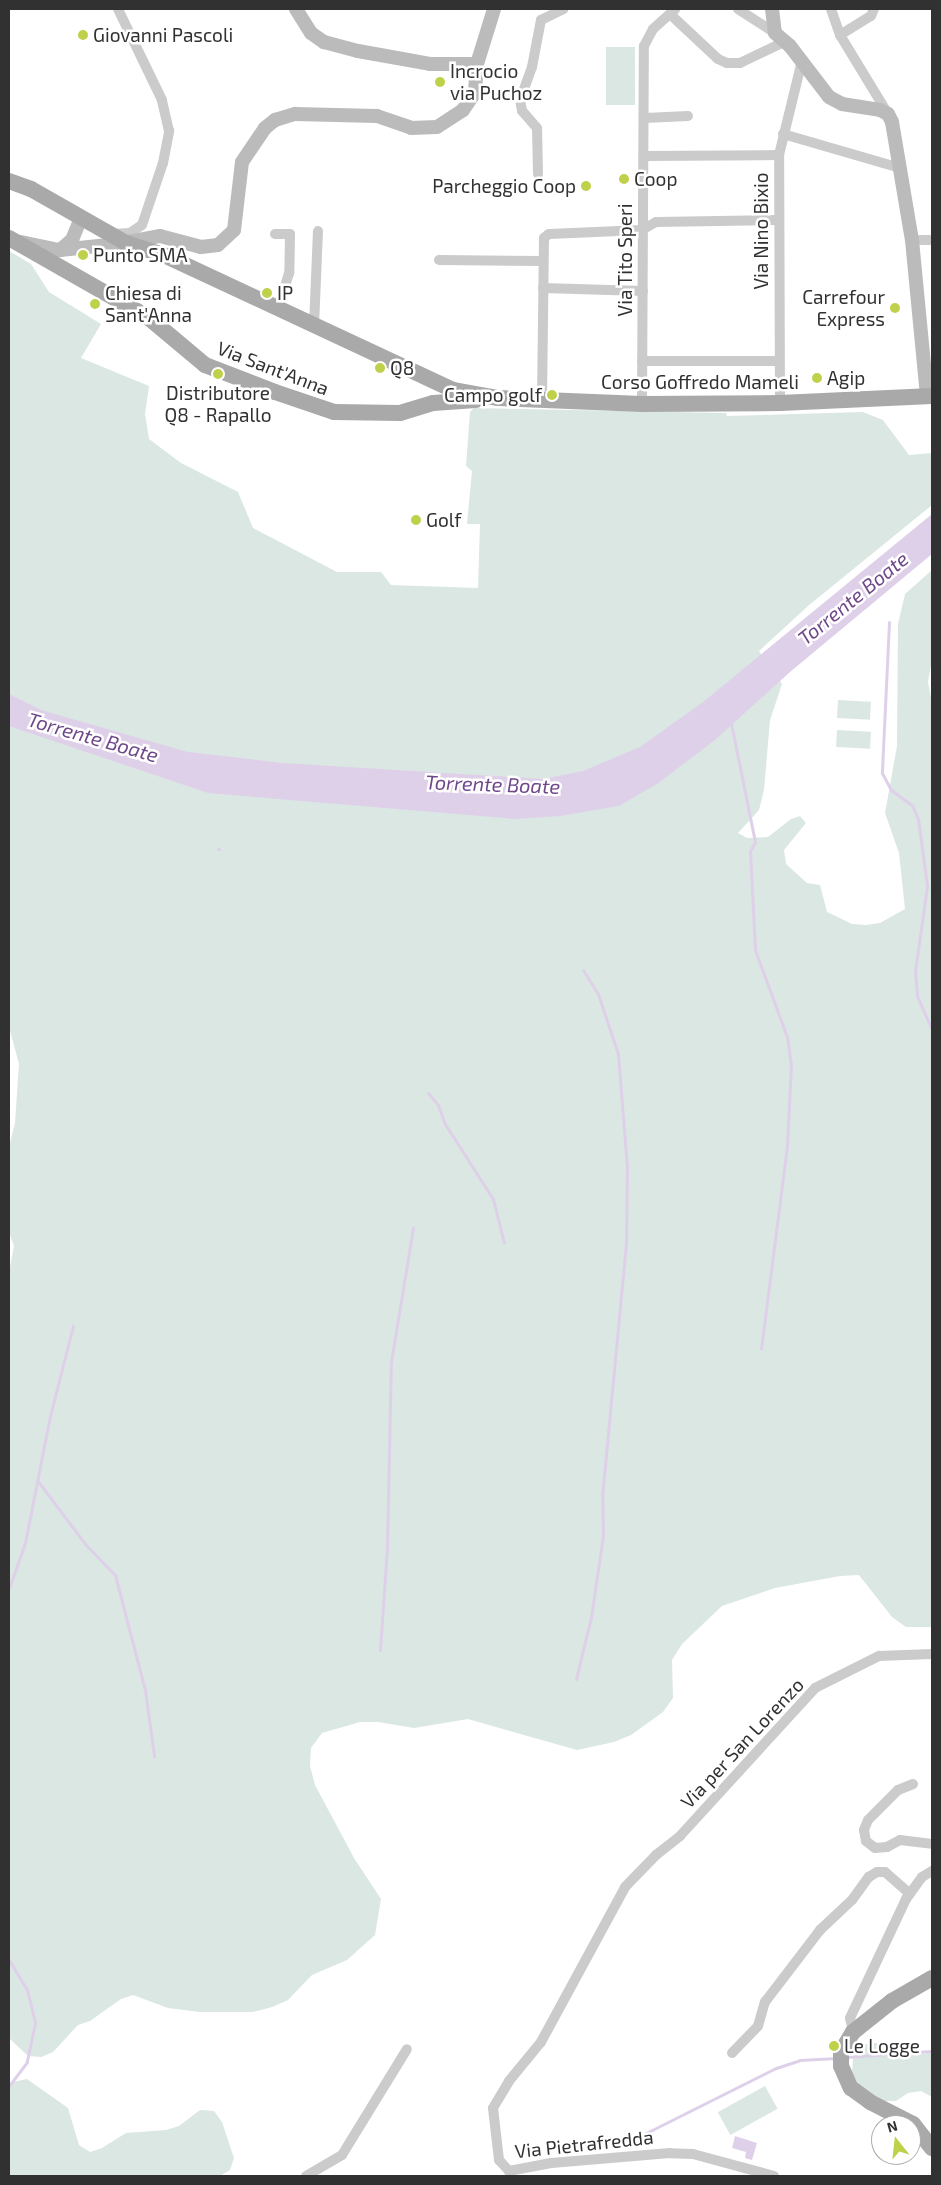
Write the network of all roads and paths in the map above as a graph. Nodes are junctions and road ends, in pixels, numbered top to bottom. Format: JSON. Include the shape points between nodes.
{"nodes":[{"id":1,"x":118,"y":9,"type":"edge"},
{"id":2,"x":296,"y":9,"type":"edge"},
{"id":3,"x":494,"y":9,"type":"edge"},
{"id":4,"x":564,"y":9,"type":"edge"},
{"id":5,"x":738,"y":9,"type":"edge"},
{"id":6,"x":772,"y":9,"type":"edge"},
{"id":7,"x":831,"y":9,"type":"edge"},
{"id":8,"x":874,"y":9,"type":"edge"},
{"id":9,"x":673,"y":12,"type":"edge"},
{"id":10,"x":840,"y":35,"type":"junction"},
{"id":11,"x":780,"y":37,"type":"junction"},
{"id":12,"x":802,"y":61,"type":"junction"},
{"id":13,"x":477,"y":64,"type":"junction"},
{"id":14,"x":888,"y":114,"type":"junction"},
{"id":15,"x":688,"y":116,"type":"dead end"},
{"id":16,"x":645,"y":118,"type":"junction"},
{"id":17,"x":783,"y":134,"type":"junction"},
{"id":18,"x":779,"y":155,"type":"junction"},
{"id":19,"x":644,"y":156,"type":"junction"},
{"id":20,"x":900,"y":168,"type":"junction"},
{"id":21,"x":538,"y":174,"type":"dead end"},
{"id":22,"x":9,"y":182,"type":"edge"},
{"id":23,"x":81,"y":218,"type":"junction"},
{"id":24,"x":778,"y":220,"type":"junction"},
{"id":25,"x":138,"y":230,"type":"junction"},
{"id":26,"x":642,"y":230,"type":"junction"},
{"id":27,"x":318,"y":231,"type":"dead end"},
{"id":28,"x":107,"y":234,"type":"junction"},
{"id":29,"x":275,"y":234,"type":"dead end"},
{"id":30,"x":160,"y":236,"type":"junction"},
{"id":31,"x":10,"y":239,"type":"edge"},
{"id":32,"x":912,"y":240,"type":"junction"},
{"id":33,"x":932,"y":240,"type":"edge"},
{"id":34,"x":126,"y":244,"type":"junction"},
{"id":35,"x":60,"y":250,"type":"junction"},
{"id":36,"x":439,"y":260,"type":"dead end"},
{"id":37,"x":543,"y":261,"type":"junction"},
{"id":38,"x":543,"y":288,"type":"junction"},
{"id":39,"x":643,"y":291,"type":"junction"},
{"id":40,"x":278,"y":308,"type":"junction"},
{"id":41,"x":314,"y":326,"type":"junction"},
{"id":42,"x":642,"y":361,"type":"junction"},
{"id":43,"x":780,"y":361,"type":"junction"},
{"id":44,"x":437,"y":384,"type":"junction"},
{"id":45,"x":930,"y":396,"type":"edge"},
{"id":46,"x":498,"y":398,"type":"junction"},
{"id":47,"x":542,"y":401,"type":"junction"},
{"id":48,"x":780,"y":403,"type":"junction"},
{"id":49,"x":433,"y":404,"type":"junction"},
{"id":50,"x":642,"y":404,"type":"junction"},
{"id":51,"x":932,"y":1654,"type":"edge"},
{"id":52,"x":913,"y":1784,"type":"dead end"},
{"id":53,"x":932,"y":1844,"type":"edge"},
{"id":54,"x":932,"y":1871,"type":"edge"},
{"id":55,"x":625,"y":1888,"type":"joint"},
{"id":56,"x":910,"y":1894,"type":"junction"},
{"id":57,"x":932,"y":1978,"type":"edge"},
{"id":58,"x":853,"y":2032,"type":"junction"},
{"id":59,"x":407,"y":2049,"type":"dead end"},
{"id":60,"x":732,"y":2053,"type":"dead end"},
{"id":61,"x":932,"y":2148,"type":"edge"},
{"id":62,"x":306,"y":2176,"type":"edge"},
{"id":63,"x":774,"y":2176,"type":"edge"}],
"edges":[{"from":1,"to":25,"type":"street","via":[[168,116],[163,163],[150,209]]},
{"from":2,"to":13,"type":"street","via":[[310,33],[324,42],[358,52],[430,64]]},
{"from":3,"to":13,"type":"street"},
{"from":4,"to":21,"type":"street","via":[[541,20],[532,67],[520,100],[522,111],[538,128]]},
{"from":5,"to":11,"type":"street"},
{"from":6,"to":11,"type":"street"},
{"from":7,"to":10,"type":"street"},
{"from":8,"to":10,"type":"street","via":[[871,16]]},
{"from":9,"to":11,"type":"street","via":[[718,59],[727,64],[740,63]]},
{"from":9,"to":16,"type":"street","name":"Via Tito Speri","via":[[653,29],[644,46]]},
{"from":10,"to":14,"type":"street"},
{"from":11,"to":12,"type":"street"},
{"from":12,"to":14,"type":"street","via":[[829,97],[842,104]]},
{"from":12,"to":17,"type":"street","name":"Via Nino Bixio"},
{"from":13,"to":30,"type":"street","via":[[475,92],[463,110],[437,128],[411,128],[377,116],[296,114],[275,120],[254,141],[242,162],[236,224],[227,238],[210,248]]},
{"from":14,"to":20,"type":"street","via":[[895,130]]},
{"from":15,"to":16,"type":"street"},
{"from":16,"to":19,"type":"street","name":"Via Tito Speri"},
{"from":17,"to":18,"type":"street","name":"Via Nino Bixio"},
{"from":17,"to":20,"type":"street"},
{"from":18,"to":19,"type":"street"},
{"from":18,"to":24,"type":"street","name":"Via Nino Bixio"},
{"from":19,"to":26,"type":"street","name":"Via Tito Speri"},
{"from":20,"to":32,"type":"street"},
{"from":22,"to":23,"type":"main road","via":[[30,189]]},
{"from":23,"to":28,"type":"main road"},
{"from":23,"to":35,"type":"street","via":[[72,240]]},
{"from":24,"to":26,"type":"street","via":[[656,222]]},
{"from":24,"to":43,"type":"street","name":"Via Nino Bixio"},
{"from":25,"to":28,"type":"street","via":[[120,235]]},
{"from":25,"to":30,"type":"street"},
{"from":26,"to":37,"type":"street","via":[[549,234],[544,238]]},
{"from":26,"to":39,"type":"street","name":"Via Tito Speri"},
{"from":27,"to":41,"type":"street"},
{"from":28,"to":34,"type":"main road"},
{"from":29,"to":40,"type":"street","via":[[290,234],[289,272]]},
{"from":30,"to":34,"type":"street"},
{"from":31,"to":35,"type":"street"},
{"from":31,"to":49,"type":"main road","name":"Via Sant'Anna","via":[[149,318],[216,371],[334,412],[400,412]]},
{"from":32,"to":33,"type":"street"},
{"from":32,"to":45,"type":"street"},
{"from":34,"to":35,"type":"street"},
{"from":34,"to":40,"type":"main road","via":[[166,256]]},
{"from":36,"to":37,"type":"street"},
{"from":37,"to":38,"type":"street"},
{"from":38,"to":39,"type":"street"},
{"from":38,"to":47,"type":"street"},
{"from":39,"to":42,"type":"street","name":"Via Tito Speri"},
{"from":40,"to":41,"type":"main road"},
{"from":41,"to":44,"type":"main road"},
{"from":42,"to":43,"type":"street"},
{"from":42,"to":50,"type":"street","name":"Via Tito Speri"},
{"from":43,"to":48,"type":"street","name":"Via Nino Bixio"},
{"from":44,"to":46,"type":"main road"},
{"from":44,"to":49,"type":"street","via":[[437,399]]},
{"from":45,"to":48,"type":"main road","name":"Corso Goffredo Mameli"},
{"from":46,"to":47,"type":"main road","name":"Corso Goffredo Mameli"},
{"from":46,"to":49,"type":"main road","name":"Via Sant'Anna"},
{"from":47,"to":50,"type":"main road","name":"Corso Goffredo Mameli"},
{"from":48,"to":50,"type":"main road","name":"Corso Goffredo Mameli"},
{"from":51,"to":55,"type":"street","name":"Via per San Lorenzo","via":[[879,1656],[814,1688],[680,1836],[656,1855]]},
{"from":52,"to":53,"type":"street","via":[[898,1790],[868,1820],[864,1830],[866,1841],[875,1848],[888,1847],[900,1840]]},
{"from":54,"to":56,"type":"street","via":[[922,1877]]},
{"from":55,"to":63,"type":"street","name":"Via Pietrafredda","via":[[541,2042],[497,2098],[492,2120],[499,2160],[509,2171],[561,2162],[693,2154]]},
{"from":56,"to":58,"type":"street","via":[[850,2018]]},
{"from":56,"to":60,"type":"street","via":[[885,1872],[877,1872],[869,1878],[852,1900],[820,1930],[765,2002],[758,2026]]},
{"from":57,"to":58,"type":"main road","via":[[892,2001]]},
{"from":58,"to":61,"type":"main road","via":[[841,2052],[841,2066],[847,2083],[870,2102],[913,2124]]},
{"from":59,"to":62,"type":"street","via":[[342,2155]]}]}
